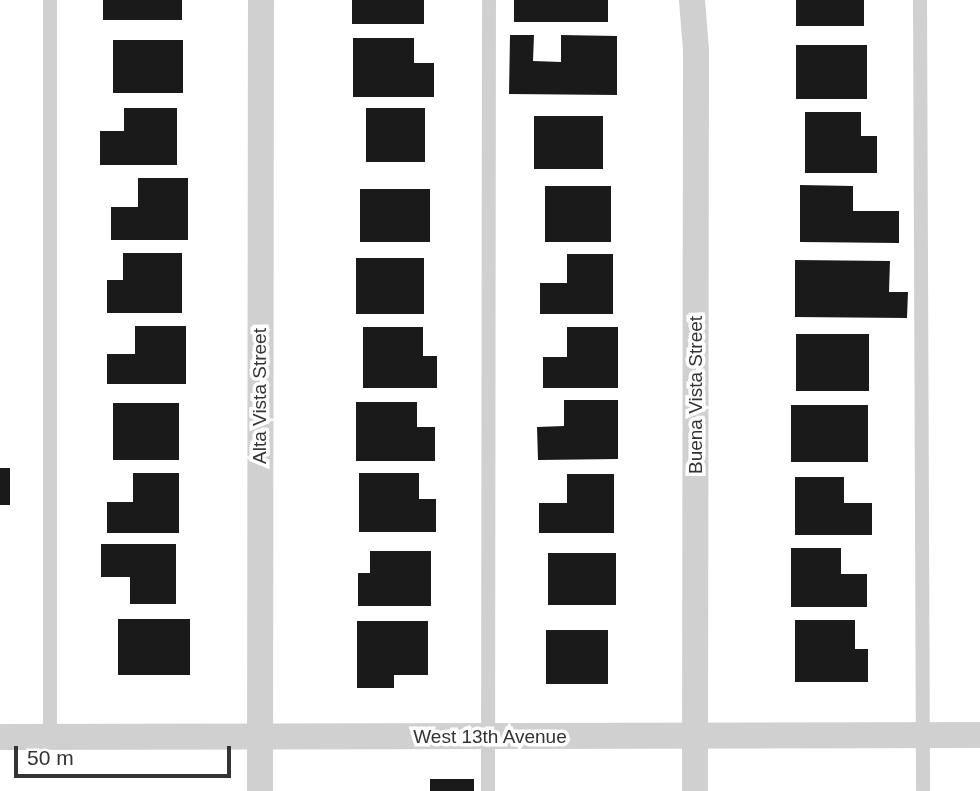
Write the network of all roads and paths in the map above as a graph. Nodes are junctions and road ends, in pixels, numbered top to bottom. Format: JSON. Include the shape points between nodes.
{"nodes":[{"id":1,"x":50,"y":0,"type":"edge"},
{"id":2,"x":261,"y":0,"type":"edge"},
{"id":3,"x":489,"y":0,"type":"edge"},
{"id":4,"x":692,"y":0,"type":"edge"},
{"id":5,"x":920,"y":0,"type":"edge"},
{"id":6,"x":923,"y":735,"type":"junction"},
{"id":7,"x":980,"y":735,"type":"edge"},
{"id":8,"x":695,"y":736,"type":"junction"},
{"id":9,"x":0,"y":737,"type":"edge"},
{"id":10,"x":487,"y":737,"type":"junction"},
{"id":11,"x":50,"y":738,"type":"junction"},
{"id":12,"x":260,"y":738,"type":"junction"},
{"id":13,"x":260,"y":791,"type":"edge"},
{"id":14,"x":488,"y":791,"type":"edge"},
{"id":15,"x":695,"y":791,"type":"edge"},
{"id":16,"x":923,"y":791,"type":"edge"}],
"edges":[{"from":1,"to":11,"type":"lane"},
{"from":2,"to":12,"type":"street","name":"Alta Vista Street"},
{"from":3,"to":10,"type":"lane"},
{"from":4,"to":8,"type":"street","name":"Buena Vista Street","via":[[696,51]]},
{"from":5,"to":6,"type":"lane"},
{"from":6,"to":7,"type":"street","name":"West 13th Avenue"},
{"from":6,"to":8,"type":"street","name":"West 13th Avenue"},
{"from":6,"to":16,"type":"lane"},
{"from":8,"to":10,"type":"street","name":"West 13th Avenue"},
{"from":8,"to":15,"type":"street","name":"Buena Vista Street"},
{"from":9,"to":11,"type":"street","name":"West 13th Avenue"},
{"from":10,"to":12,"type":"street","name":"West 13th Avenue"},
{"from":10,"to":14,"type":"lane"},
{"from":11,"to":12,"type":"street","name":"West 13th Avenue"},
{"from":12,"to":13,"type":"street","name":"Alta Vista Street"}]}
